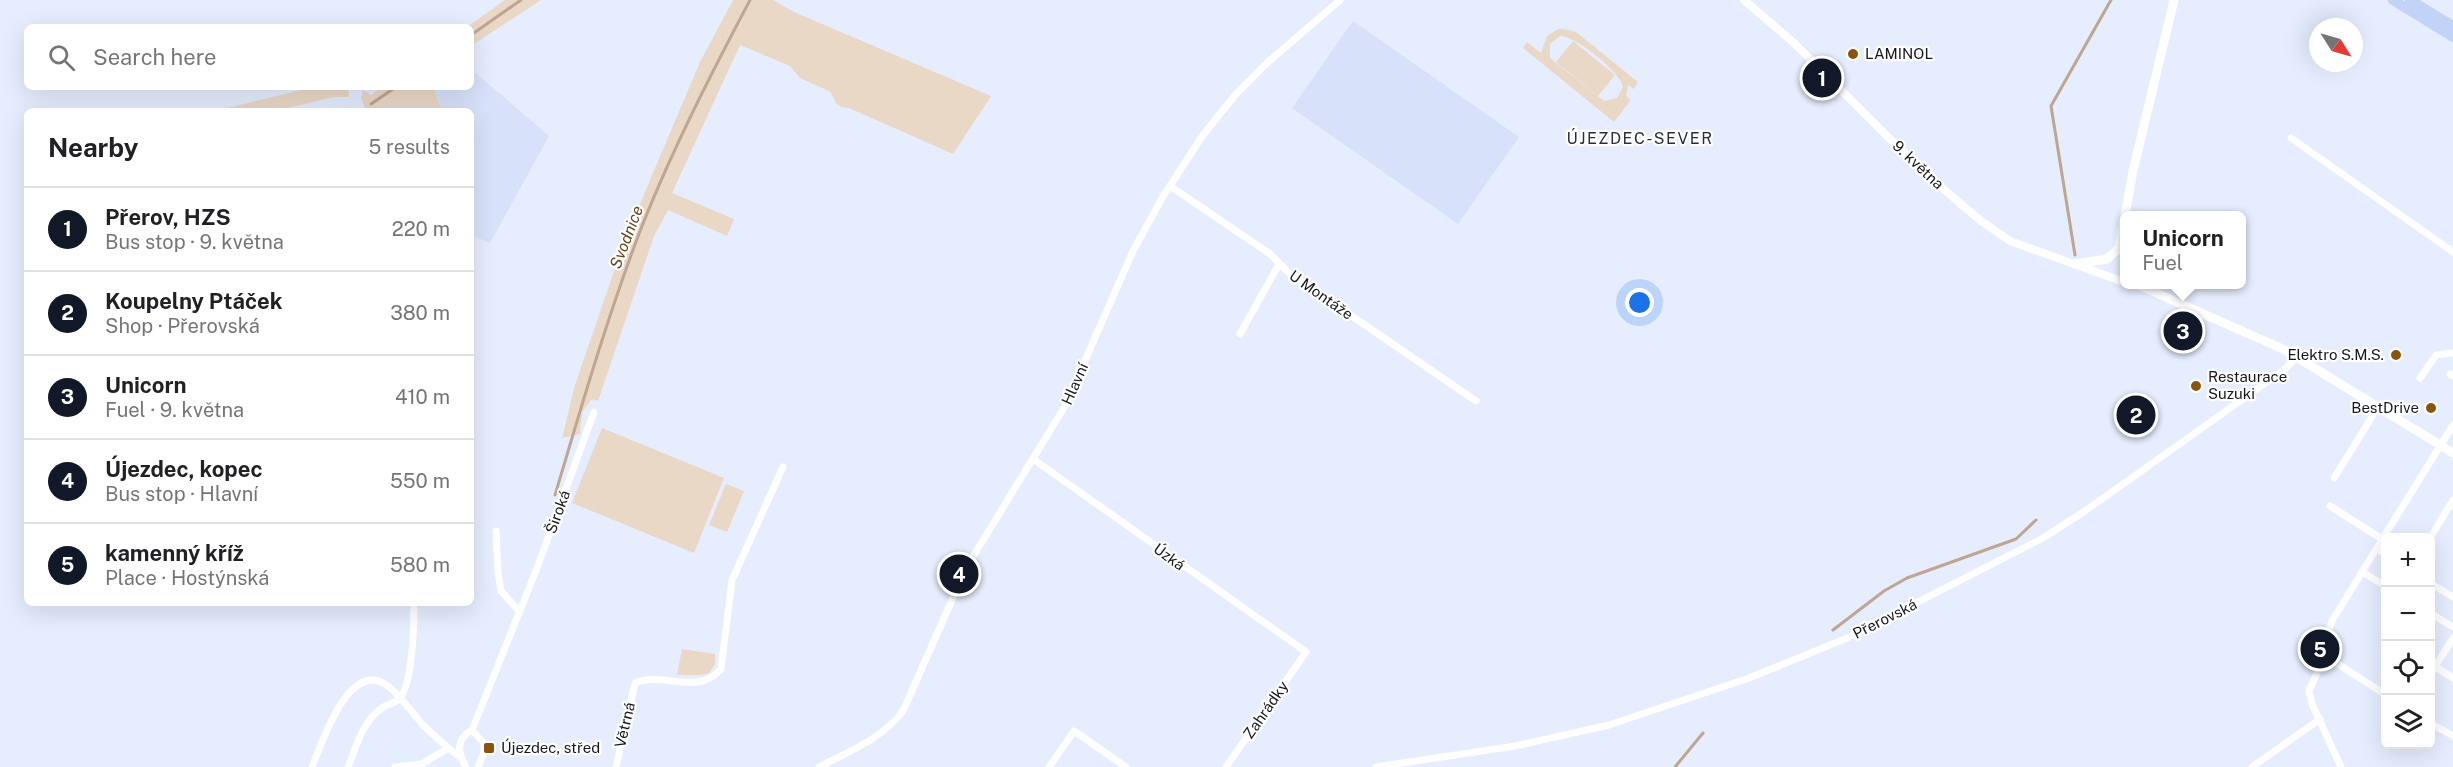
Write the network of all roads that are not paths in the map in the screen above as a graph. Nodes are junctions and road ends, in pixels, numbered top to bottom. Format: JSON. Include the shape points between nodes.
{"nodes":[{"id":1,"x":1340,"y":0,"type":"edge"},
{"id":2,"x":1744,"y":0,"type":"edge"},
{"id":3,"x":2174,"y":0,"type":"edge"},
{"id":4,"x":2393,"y":0,"type":"edge"},
{"id":5,"x":2410,"y":0,"type":"edge"},
{"id":6,"x":2453,"y":26,"type":"edge"},
{"id":7,"x":2453,"y":37,"type":"edge"},
{"id":8,"x":2291,"y":138,"type":"dead end"},
{"id":9,"x":1170,"y":186,"type":"junction"},
{"id":10,"x":2127,"y":211,"type":"edge"},
{"id":11,"x":2120,"y":245,"type":"edge"},
{"id":12,"x":2453,"y":252,"type":"edge"},
{"id":13,"x":1279,"y":264,"type":"junction"},
{"id":14,"x":2075,"y":264,"type":"junction"},
{"id":15,"x":2120,"y":281,"type":"edge"},
{"id":16,"x":2145,"y":289,"type":"edge"},
{"id":17,"x":1240,"y":334,"type":"dead end"},
{"id":18,"x":2453,"y":353,"type":"edge"},
{"id":19,"x":2297,"y":357,"type":"junction"},
{"id":20,"x":2420,"y":378,"type":"dead end"},
{"id":21,"x":1476,"y":401,"type":"dead end"},
{"id":22,"x":2378,"y":407,"type":"junction"},
{"id":23,"x":594,"y":412,"type":"dead end"},
{"id":24,"x":2453,"y":425,"type":"edge"},
{"id":25,"x":2440,"y":445,"type":"junction"},
{"id":26,"x":2453,"y":453,"type":"edge"},
{"id":27,"x":1033,"y":459,"type":"junction"},
{"id":28,"x":783,"y":467,"type":"dead end"},
{"id":29,"x":2334,"y":478,"type":"dead end"},
{"id":30,"x":2453,"y":500,"type":"edge"},
{"id":31,"x":2330,"y":506,"type":"dead end"},
{"id":32,"x":496,"y":531,"type":"dead end"},
{"id":33,"x":2386,"y":533,"type":"edge"},
{"id":34,"x":2432,"y":533,"type":"edge"},
{"id":35,"x":2381,"y":538,"type":"edge"},
{"id":36,"x":2381,"y":541,"type":"edge"},
{"id":37,"x":2376,"y":549,"type":"junction"},
{"id":38,"x":2381,"y":552,"type":"edge"},
{"id":39,"x":2362,"y":572,"type":"junction"},
{"id":40,"x":2381,"y":584,"type":"edge"},
{"id":41,"x":2435,"y":586,"type":"edge"},
{"id":42,"x":2453,"y":597,"type":"edge"},
{"id":43,"x":414,"y":606,"type":"edge"},
{"id":44,"x":518,"y":610,"type":"junction"},
{"id":45,"x":2435,"y":617,"type":"edge"},
{"id":46,"x":2453,"y":627,"type":"edge"},
{"id":47,"x":2453,"y":639,"type":"edge"},
{"id":48,"x":2327,"y":646,"type":"junction"},
{"id":49,"x":1306,"y":652,"type":"joint"},
{"id":50,"x":2436,"y":667,"type":"joint"},
{"id":51,"x":2453,"y":678,"type":"edge"},
{"id":52,"x":2381,"y":692,"type":"edge"},
{"id":53,"x":399,"y":699,"type":"junction"},
{"id":54,"x":2320,"y":719,"type":"junction"},
{"id":55,"x":2435,"y":726,"type":"edge"},
{"id":56,"x":472,"y":730,"type":"junction"},
{"id":57,"x":2453,"y":736,"type":"edge"},
{"id":58,"x":448,"y":748,"type":"junction"},
{"id":59,"x":461,"y":758,"type":"junction"},
{"id":60,"x":1416,"y":764,"type":"edge"},
{"id":61,"x":312,"y":767,"type":"edge"},
{"id":62,"x":348,"y":767,"type":"edge"},
{"id":63,"x":395,"y":767,"type":"edge"},
{"id":64,"x":466,"y":767,"type":"edge"},
{"id":65,"x":478,"y":767,"type":"edge"},
{"id":66,"x":616,"y":767,"type":"edge"},
{"id":67,"x":819,"y":767,"type":"edge"},
{"id":68,"x":1049,"y":767,"type":"edge"},
{"id":69,"x":1126,"y":767,"type":"edge"},
{"id":70,"x":1226,"y":767,"type":"edge"},
{"id":71,"x":1376,"y":767,"type":"edge"},
{"id":72,"x":2252,"y":767,"type":"edge"},
{"id":73,"x":2341,"y":767,"type":"edge"}],
"edges":[{"from":1,"to":9,"type":"street","name":"Hlavní","via":[[1236,94]]},
{"from":2,"to":14,"type":"street","name":"9. května","via":[[1794,43],[1921,170],[1981,221],[2010,241]]},
{"from":3,"to":10,"type":"main road"},
{"from":4,"to":7,"type":"main road"},
{"from":5,"to":6,"type":"main road"},
{"from":8,"to":12,"type":"street"},
{"from":9,"to":13,"type":"street","name":"U Montáže"},
{"from":9,"to":27,"type":"street","name":"Hlavní","via":[[1133,251],[1065,406]]},
{"from":11,"to":14,"type":"main road","via":[[2117,252],[2101,261]]},
{"from":13,"to":17,"type":"street"},
{"from":13,"to":21,"type":"street","name":"U Montáže"},
{"from":14,"to":15,"type":"street","name":"9. května"},
{"from":16,"to":19,"type":"main road"},
{"from":18,"to":20,"type":"street","via":[[2436,355]]},
{"from":19,"to":22,"type":"main road"},
{"from":19,"to":60,"type":"street","name":"Přerovská","via":[[2190,437],[2043,538],[1847,638],[1749,678],[1609,725]]},
{"from":22,"to":25,"type":"main road"},
{"from":22,"to":29,"type":"street"},
{"from":23,"to":44,"type":"street","name":"Široká"},
{"from":24,"to":25,"type":"street"},
{"from":25,"to":26,"type":"main road"},
{"from":25,"to":33,"type":"street"},
{"from":27,"to":49,"type":"street","name":"Úzká"},
{"from":27,"to":67,"type":"street","name":"Hlavní","via":[[966,568],[903,711],[874,739]]},
{"from":28,"to":66,"type":"street","name":"Větrná","via":[[732,580],[721,669],[715,676],[695,684],[644,680],[635,683]]},
{"from":30,"to":34,"type":"street"},
{"from":31,"to":35,"type":"street"},
{"from":32,"to":44,"type":"street","via":[[501,591]]},
{"from":36,"to":37,"type":"street"},
{"from":37,"to":38,"type":"street"},
{"from":37,"to":39,"type":"street"},
{"from":39,"to":40,"type":"street"},
{"from":39,"to":48,"type":"street","via":[[2329,627]]},
{"from":41,"to":42,"type":"street"},
{"from":43,"to":53,"type":"street","via":[[409,674]]},
{"from":44,"to":56,"type":"street","name":"Široká"},
{"from":45,"to":46,"type":"street"},
{"from":47,"to":50,"type":"street"},
{"from":48,"to":52,"type":"street","via":[[2338,664]]},
{"from":48,"to":54,"type":"street","via":[[2309,691]]},
{"from":49,"to":70,"type":"street","name":"Zahrádky"},
{"from":50,"to":51,"type":"street"},
{"from":53,"to":58,"type":"street"},
{"from":53,"to":61,"type":"street","via":[[386,684],[367,680],[358,684],[344,697]]},
{"from":53,"to":62,"type":"street","via":[[375,713],[362,731]]},
{"from":54,"to":72,"type":"street"},
{"from":54,"to":73,"type":"street"},
{"from":55,"to":57,"type":"street"},
{"from":56,"to":59,"type":"street","name":"Široká","via":[[460,741]]},
{"from":56,"to":65,"type":"street","via":[[484,743]]},
{"from":58,"to":59,"type":"street"},
{"from":58,"to":63,"type":"street","via":[[422,764]]},
{"from":59,"to":64,"type":"street"},
{"from":60,"to":71,"type":"street","name":"Přerovská"},
{"from":68,"to":69,"type":"street","via":[[1074,731]]}]}
